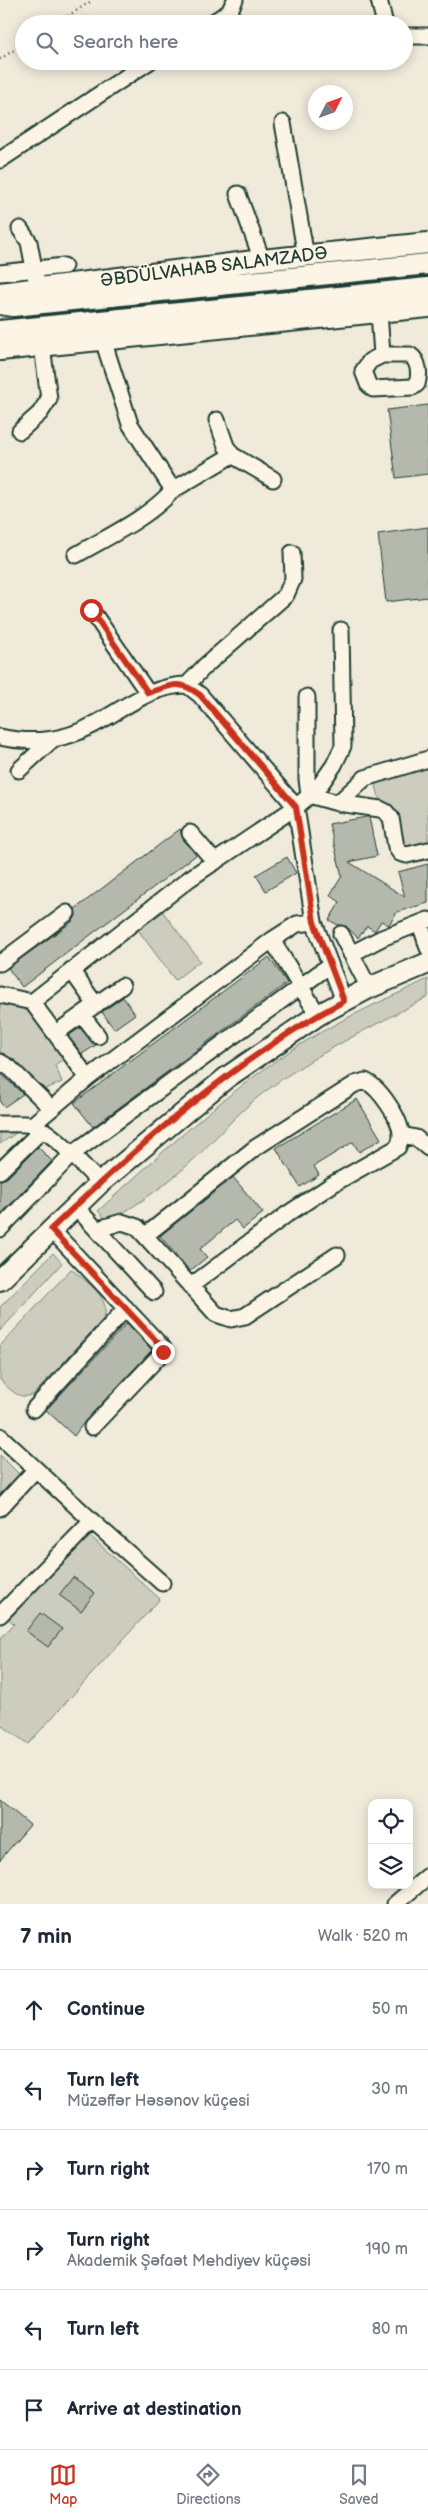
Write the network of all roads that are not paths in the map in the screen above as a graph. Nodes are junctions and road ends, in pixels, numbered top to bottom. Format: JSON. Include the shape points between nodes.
{"nodes":[{"id":1,"x":235,"y":0,"type":"edge"},
{"id":2,"x":380,"y":0,"type":"edge"},
{"id":3,"x":224,"y":15,"type":"edge"},
{"id":4,"x":382,"y":15,"type":"edge"},
{"id":5,"x":413,"y":36,"type":"edge"},
{"id":6,"x":428,"y":36,"type":"edge"},
{"id":7,"x":136,"y":70,"type":"edge"},
{"id":8,"x":283,"y":123,"type":"dead end"},
{"id":9,"x":0,"y":160,"type":"edge"},
{"id":10,"x":238,"y":194,"type":"dead end"},
{"id":11,"x":20,"y":229,"type":"dead end"},
{"id":12,"x":428,"y":243,"type":"edge"},
{"id":13,"x":306,"y":257,"type":"junction"},
{"id":14,"x":262,"y":260,"type":"junction"},
{"id":15,"x":428,"y":264,"type":"edge"},
{"id":16,"x":64,"y":266,"type":"dead end"},
{"id":17,"x":0,"y":273,"type":"edge"},
{"id":18,"x":36,"y":278,"type":"junction"},
{"id":19,"x":428,"y":288,"type":"edge"},
{"id":20,"x":0,"y":293,"type":"edge"},
{"id":21,"x":0,"y":304,"type":"edge"},
{"id":22,"x":428,"y":307,"type":"edge"},
{"id":23,"x":379,"y":312,"type":"junction"},
{"id":24,"x":0,"y":331,"type":"edge"},
{"id":25,"x":103,"y":340,"type":"junction"},
{"id":26,"x":42,"y":346,"type":"junction"},
{"id":27,"x":0,"y":350,"type":"edge"},
{"id":28,"x":382,"y":355,"type":"dead end"},
{"id":29,"x":217,"y":420,"type":"dead end"},
{"id":30,"x":20,"y":431,"type":"dead end"},
{"id":31,"x":232,"y":456,"type":"junction"},
{"id":32,"x":273,"y":478,"type":"dead end"},
{"id":33,"x":173,"y":490,"type":"junction"},
{"id":34,"x":292,"y":553,"type":"dead end"},
{"id":35,"x":76,"y":555,"type":"dead end"},
{"id":36,"x":91,"y":610,"type":"dead end"},
{"id":37,"x":341,"y":630,"type":"dead end"},
{"id":38,"x":187,"y":685,"type":"junction"},
{"id":39,"x":148,"y":693,"type":"junction"},
{"id":40,"x":307,"y":697,"type":"dead end"},
{"id":41,"x":0,"y":737,"type":"edge"},
{"id":42,"x":52,"y":740,"type":"junction"},
{"id":43,"x":428,"y":759,"type":"edge"},
{"id":44,"x":19,"y":770,"type":"dead end"},
{"id":45,"x":310,"y":795,"type":"junction"},
{"id":46,"x":338,"y":803,"type":"junction"},
{"id":47,"x":296,"y":807,"type":"junction"},
{"id":48,"x":190,"y":833,"type":"dead end"},
{"id":49,"x":428,"y":850,"type":"edge"},
{"id":50,"x":215,"y":862,"type":"junction"},
{"id":51,"x":67,"y":913,"type":"dead end"},
{"id":52,"x":314,"y":922,"type":"junction"},
{"id":53,"x":424,"y":922,"type":"edge"},
{"id":54,"x":341,"y":934,"type":"dead end"},
{"id":55,"x":272,"y":940,"type":"junction"},
{"id":56,"x":428,"y":948,"type":"edge"},
{"id":57,"x":351,"y":954,"type":"junction"},
{"id":58,"x":428,"y":963,"type":"edge"},
{"id":59,"x":0,"y":964,"type":"edge"},
{"id":60,"x":330,"y":966,"type":"junction"},
{"id":61,"x":71,"y":970,"type":"junction"},
{"id":62,"x":122,"y":986,"type":"dead end"},
{"id":63,"x":300,"y":987,"type":"junction"},
{"id":64,"x":368,"y":988,"type":"junction"},
{"id":65,"x":0,"y":995,"type":"edge"},
{"id":66,"x":344,"y":1001,"type":"junction"},
{"id":67,"x":32,"y":1002,"type":"junction"},
{"id":68,"x":96,"y":1005,"type":"junction"},
{"id":69,"x":82,"y":1014,"type":"junction"},
{"id":70,"x":318,"y":1015,"type":"junction"},
{"id":71,"x":56,"y":1033,"type":"junction"},
{"id":72,"x":98,"y":1036,"type":"dead end"},
{"id":73,"x":0,"y":1062,"type":"edge"},
{"id":74,"x":88,"y":1078,"type":"junction"},
{"id":75,"x":51,"y":1108,"type":"junction"},
{"id":76,"x":0,"y":1124,"type":"edge"},
{"id":77,"x":37,"y":1127,"type":"junction"},
{"id":78,"x":402,"y":1135,"type":"junction"},
{"id":79,"x":428,"y":1148,"type":"edge"},
{"id":80,"x":72,"y":1154,"type":"junction"},
{"id":81,"x":0,"y":1171,"type":"edge"},
{"id":82,"x":100,"y":1183,"type":"junction"},
{"id":83,"x":75,"y":1206,"type":"junction"},
{"id":84,"x":51,"y":1229,"type":"junction"},
{"id":85,"x":98,"y":1229,"type":"junction"},
{"id":86,"x":0,"y":1230,"type":"edge"},
{"id":87,"x":146,"y":1235,"type":"junction"},
{"id":88,"x":336,"y":1255,"type":"dead end"},
{"id":89,"x":0,"y":1280,"type":"edge"},
{"id":90,"x":192,"y":1285,"type":"junction"},
{"id":91,"x":154,"y":1292,"type":"dead end"},
{"id":92,"x":126,"y":1308,"type":"junction"},
{"id":93,"x":34,"y":1410,"type":"dead end"},
{"id":94,"x":92,"y":1427,"type":"dead end"},
{"id":95,"x":0,"y":1436,"type":"edge"},
{"id":96,"x":35,"y":1470,"type":"junction"},
{"id":97,"x":0,"y":1508,"type":"edge"},
{"id":98,"x":92,"y":1522,"type":"junction"},
{"id":99,"x":162,"y":1583,"type":"dead end"},
{"id":100,"x":0,"y":1615,"type":"edge"},
{"id":101,"x":428,"y":1876,"type":"edge"},
{"id":102,"x":395,"y":1904,"type":"edge"}],
"edges":[{"from":1,"to":3,"type":"street"},
{"from":2,"to":4,"type":"street"},
{"from":5,"to":6,"type":"street"},
{"from":7,"to":9,"type":"street"},
{"from":8,"to":13,"type":"street"},
{"from":10,"to":14,"type":"street"},
{"from":11,"to":18,"type":"street","via":[[28,242]]},
{"from":12,"to":13,"type":"main road","name":"ƏBDÜLVAHAB SALAMZADƏ"},
{"from":13,"to":14,"type":"main road","name":"ƏBDÜLVAHAB SALAMZADƏ"},
{"from":14,"to":18,"type":"main road","name":"ƏBDÜLVAHAB SALAMZADƏ"},
{"from":15,"to":21,"type":"main road","name":"ƏBDÜLVAHAB SALAMZADƏ","via":[[23,305]]},
{"from":16,"to":18,"type":"street"},
{"from":17,"to":18,"type":"street"},
{"from":18,"to":20,"type":"main road","name":"ƏBDÜLVAHAB SALAMZADƏ"},
{"from":19,"to":24,"type":"main road"},
{"from":22,"to":23,"type":"main road"},
{"from":23,"to":25,"type":"main road"},
{"from":23,"to":28,"type":"street"},
{"from":25,"to":26,"type":"main road"},
{"from":25,"to":33,"type":"street","via":[[130,424]]},
{"from":26,"to":27,"type":"main road"},
{"from":26,"to":30,"type":"street","via":[[49,399],[40,413]]},
{"from":29,"to":31,"type":"street"},
{"from":31,"to":32,"type":"street"},
{"from":31,"to":33,"type":"street"},
{"from":33,"to":35,"type":"street","via":[[125,527]]},
{"from":34,"to":38,"type":"street","via":[[293,579],[286,595]]},
{"from":36,"to":39,"type":"street"},
{"from":37,"to":45,"type":"street","via":[[343,746],[334,766]]},
{"from":38,"to":39,"type":"street","via":[[171,685]]},
{"from":38,"to":47,"type":"street","via":[[200,695]]},
{"from":39,"to":42,"type":"street","via":[[91,727]]},
{"from":40,"to":45,"type":"street","via":[[307,779]]},
{"from":41,"to":42,"type":"street","via":[[27,742]]},
{"from":42,"to":44,"type":"street"},
{"from":43,"to":46,"type":"street","via":[[365,778]]},
{"from":45,"to":46,"type":"street"},
{"from":45,"to":47,"type":"street"},
{"from":46,"to":49,"type":"street","via":[[380,808],[386,812],[391,818],[400,853],[407,855]]},
{"from":47,"to":50,"type":"street"},
{"from":47,"to":52,"type":"street"},
{"from":48,"to":50,"type":"street"},
{"from":50,"to":61,"type":"street"},
{"from":51,"to":59,"type":"street"},
{"from":52,"to":55,"type":"street","via":[[297,924]]},
{"from":52,"to":60,"type":"street"},
{"from":53,"to":56,"type":"street"},
{"from":53,"to":57,"type":"street"},
{"from":54,"to":57,"type":"street"},
{"from":55,"to":63,"type":"street"},
{"from":55,"to":74,"type":"street"},
{"from":57,"to":64,"type":"street"},
{"from":58,"to":64,"type":"main road"},
{"from":60,"to":63,"type":"street"},
{"from":60,"to":66,"type":"street"},
{"from":61,"to":67,"type":"street"},
{"from":61,"to":68,"type":"street"},
{"from":62,"to":68,"type":"street"},
{"from":63,"to":70,"type":"street"},
{"from":63,"to":80,"type":"street"},
{"from":64,"to":66,"type":"main road"},
{"from":65,"to":67,"type":"street"},
{"from":66,"to":70,"type":"main road"},
{"from":67,"to":71,"type":"street"},
{"from":68,"to":69,"type":"street"},
{"from":69,"to":71,"type":"street"},
{"from":69,"to":72,"type":"street"},
{"from":70,"to":82,"type":"main road","via":[[226,1078]]},
{"from":71,"to":74,"type":"street"},
{"from":73,"to":75,"type":"street"},
{"from":74,"to":75,"type":"street"},
{"from":75,"to":77,"type":"street"},
{"from":76,"to":77,"type":"street"},
{"from":77,"to":80,"type":"street"},
{"from":77,"to":81,"type":"street"},
{"from":78,"to":79,"type":"street","via":[[416,1138]]},
{"from":78,"to":87,"type":"street","via":[[381,1092],[365,1081],[355,1084],[255,1148]]},
{"from":78,"to":90,"type":"street","via":[[398,1147],[310,1200]]},
{"from":80,"to":82,"type":"street"},
{"from":80,"to":86,"type":"street"},
{"from":82,"to":83,"type":"main road"},
{"from":83,"to":84,"type":"main road"},
{"from":83,"to":85,"type":"street"},
{"from":84,"to":89,"type":"main road"},
{"from":84,"to":92,"type":"street"},
{"from":85,"to":87,"type":"street","via":[[122,1222],[130,1223]]},
{"from":85,"to":91,"type":"street"},
{"from":87,"to":90,"type":"street"},
{"from":88,"to":90,"type":"street","via":[[245,1316],[231,1319],[216,1314]]},
{"from":92,"to":93,"type":"street"},
{"from":92,"to":94,"type":"street","via":[[163,1348],[163,1352]]},
{"from":95,"to":96,"type":"street"},
{"from":96,"to":97,"type":"street"},
{"from":96,"to":98,"type":"street"},
{"from":98,"to":99,"type":"street"},
{"from":98,"to":100,"type":"street"},
{"from":101,"to":102,"type":"street"}]}
